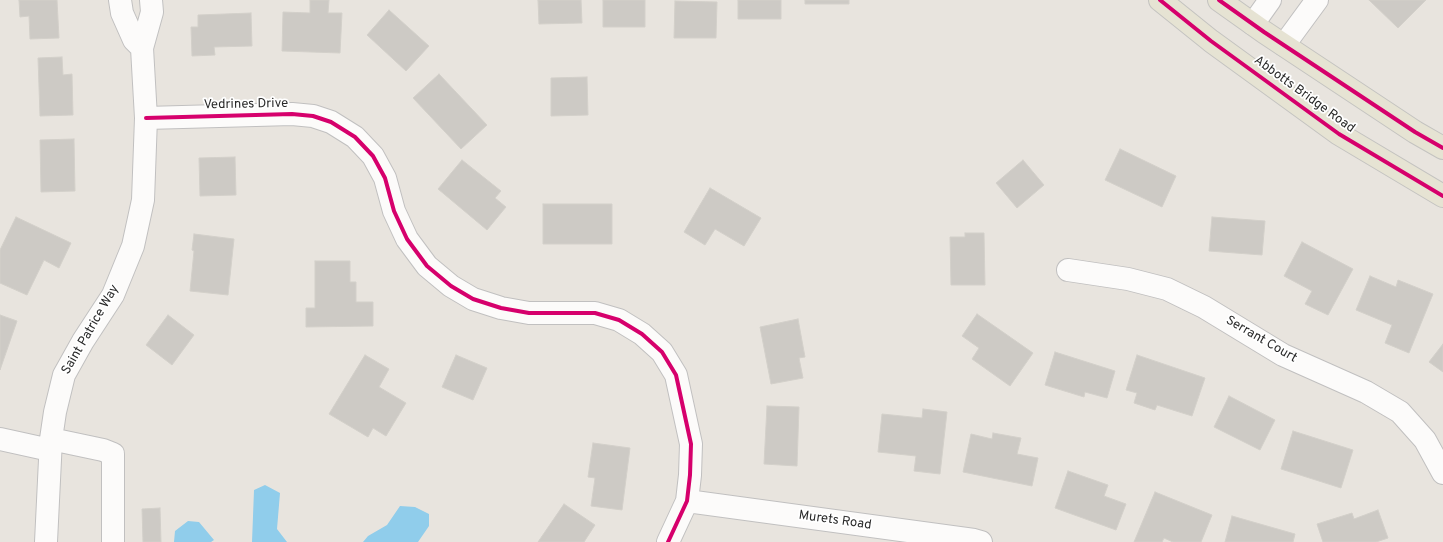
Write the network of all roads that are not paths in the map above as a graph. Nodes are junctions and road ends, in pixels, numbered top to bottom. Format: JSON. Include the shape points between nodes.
{"nodes":[{"id":1,"x":120,"y":0,"type":"edge"},
{"id":2,"x":151,"y":0,"type":"edge"},
{"id":3,"x":1160,"y":0,"type":"edge"},
{"id":4,"x":1219,"y":0,"type":"edge"},
{"id":5,"x":1270,"y":0,"type":"edge"},
{"id":6,"x":1317,"y":0,"type":"edge"},
{"id":7,"x":1253,"y":24,"type":"junction"},
{"id":8,"x":1284,"y":45,"type":"junction"},
{"id":9,"x":142,"y":48,"type":"junction"},
{"id":10,"x":146,"y":118,"type":"junction"},
{"id":11,"x":1443,"y":148,"type":"edge"},
{"id":12,"x":1443,"y":196,"type":"edge"},
{"id":13,"x":1068,"y":270,"type":"dead end"},
{"id":14,"x":0,"y":439,"type":"edge"},
{"id":15,"x":50,"y":444,"type":"junction"},
{"id":16,"x":1443,"y":473,"type":"edge"},
{"id":17,"x":687,"y":500,"type":"junction"},
{"id":18,"x":46,"y":542,"type":"edge"},
{"id":19,"x":114,"y":542,"type":"edge"},
{"id":20,"x":668,"y":542,"type":"edge"},
{"id":21,"x":982,"y":542,"type":"edge"}],
"edges":[{"from":1,"to":9,"type":"street","via":[[122,13],[134,40]]},
{"from":2,"to":9,"type":"street","name":"Saint Patrice Way","via":[[152,12]]},
{"from":3,"to":12,"type":"main road","name":"Abbotts Bridge Road","via":[[1211,41],[1340,134]]},
{"from":4,"to":7,"type":"main road"},
{"from":5,"to":7,"type":"street"},
{"from":6,"to":8,"type":"street"},
{"from":7,"to":8,"type":"main road"},
{"from":8,"to":11,"type":"main road"},
{"from":9,"to":10,"type":"street","name":"Saint Patrice Way"},
{"from":10,"to":15,"type":"street","name":"Saint Patrice Way","via":[[143,200],[133,246],[113,295],[64,375]]},
{"from":10,"to":17,"type":"street","name":"Vedrines Drive","via":[[292,114],[313,116],[331,122],[355,137],[373,156],[385,178],[394,211],[407,239],[427,266],[451,286],[474,299],[501,308],[529,313],[595,313],[619,320],[642,334],[662,352],[676,375],[691,444]]},
{"from":13,"to":16,"type":"street","name":"Serrant Court","via":[[1167,288],[1204,307],[1283,355],[1366,392],[1400,412],[1425,440]]},
{"from":14,"to":15,"type":"street"},
{"from":15,"to":18,"type":"street","name":"Saint Patrice Way"},
{"from":15,"to":19,"type":"street","via":[[103,450],[113,454]]},
{"from":17,"to":20,"type":"street","name":"Vedrines Drive"},
{"from":17,"to":21,"type":"street","name":"Murets Road"}]}
